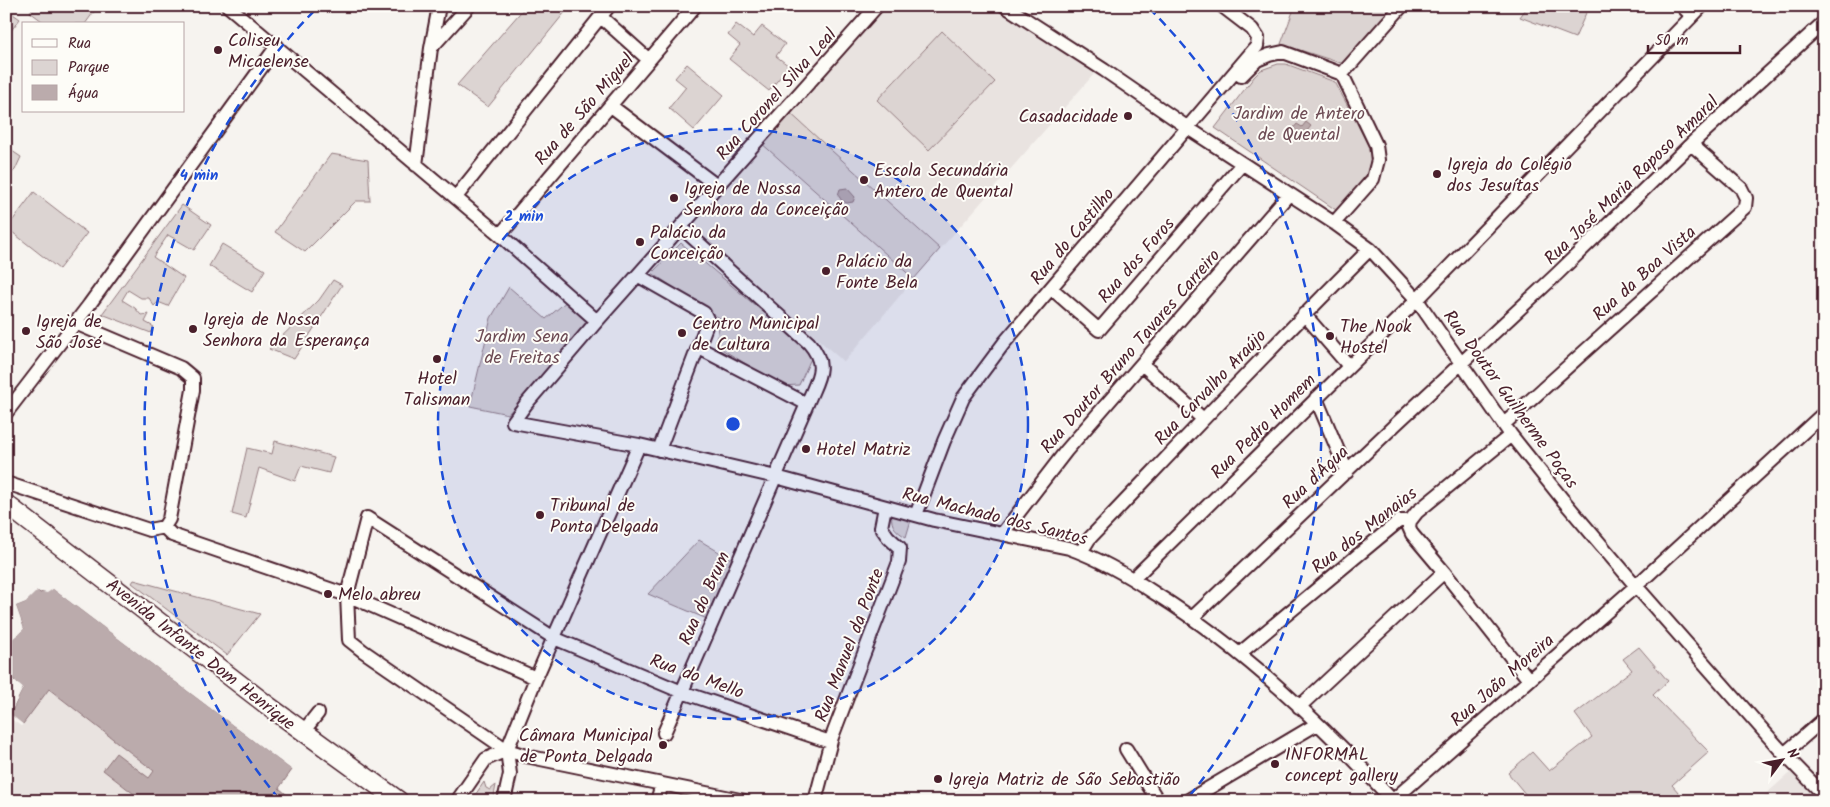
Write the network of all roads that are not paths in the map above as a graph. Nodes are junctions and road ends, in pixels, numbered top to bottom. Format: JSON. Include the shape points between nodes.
{"nodes":[{"id":1,"x":228,"y":6,"type":"edge"},
{"id":2,"x":439,"y":6,"type":"edge"},
{"id":3,"x":469,"y":6,"type":"edge"},
{"id":4,"x":609,"y":6,"type":"edge"},
{"id":5,"x":695,"y":6,"type":"edge"},
{"id":6,"x":877,"y":6,"type":"edge"},
{"id":7,"x":1222,"y":6,"type":"edge"},
{"id":8,"x":1402,"y":6,"type":"edge"},
{"id":9,"x":1682,"y":6,"type":"edge"},
{"id":10,"x":1702,"y":6,"type":"edge"},
{"id":11,"x":1010,"y":7,"type":"edge"},
{"id":12,"x":1692,"y":16,"type":"junction"},
{"id":13,"x":601,"y":17,"type":"junction"},
{"id":14,"x":1824,"y":22,"type":"edge"},
{"id":15,"x":277,"y":46,"type":"junction"},
{"id":16,"x":431,"y":48,"type":"junction"},
{"id":17,"x":649,"y":60,"type":"junction"},
{"id":18,"x":1342,"y":74,"type":"junction"},
{"id":19,"x":611,"y":106,"type":"junction"},
{"id":20,"x":1190,"y":130,"type":"junction"},
{"id":21,"x":1691,"y":144,"type":"junction"},
{"id":22,"x":1242,"y":164,"type":"junction"},
{"id":23,"x":416,"y":165,"type":"junction"},
{"id":24,"x":717,"y":186,"type":"junction"},
{"id":25,"x":1289,"y":194,"type":"junction"},
{"id":26,"x":456,"y":198,"type":"junction"},
{"id":27,"x":1334,"y":223,"type":"junction"},
{"id":28,"x":681,"y":227,"type":"junction"},
{"id":29,"x":500,"y":235,"type":"junction"},
{"id":30,"x":1370,"y":249,"type":"junction"},
{"id":31,"x":639,"y":276,"type":"junction"},
{"id":32,"x":1051,"y":288,"type":"junction"},
{"id":33,"x":1417,"y":300,"type":"junction"},
{"id":34,"x":1304,"y":314,"type":"junction"},
{"id":35,"x":598,"y":321,"type":"junction"},
{"id":36,"x":75,"y":323,"type":"junction"},
{"id":37,"x":699,"y":348,"type":"junction"},
{"id":38,"x":1462,"y":362,"type":"junction"},
{"id":39,"x":1142,"y":364,"type":"junction"},
{"id":40,"x":1349,"y":366,"type":"junction"},
{"id":41,"x":1316,"y":398,"type":"junction"},
{"id":42,"x":808,"y":404,"type":"junction"},
{"id":43,"x":6,"y":413,"type":"edge"},
{"id":44,"x":1824,"y":413,"type":"edge"},
{"id":45,"x":1203,"y":419,"type":"junction"},
{"id":46,"x":513,"y":422,"type":"joint"},
{"id":47,"x":1504,"y":424,"type":"junction"},
{"id":48,"x":1511,"y":435,"type":"junction"},
{"id":49,"x":639,"y":445,"type":"junction"},
{"id":50,"x":659,"y":450,"type":"junction"},
{"id":51,"x":1347,"y":472,"type":"junction"},
{"id":52,"x":776,"y":477,"type":"junction"},
{"id":53,"x":6,"y":483,"type":"edge"},
{"id":54,"x":6,"y":504,"type":"edge"},
{"id":55,"x":885,"y":507,"type":"junction"},
{"id":56,"x":916,"y":515,"type":"junction"},
{"id":57,"x":1410,"y":521,"type":"junction"},
{"id":58,"x":164,"y":527,"type":"junction"},
{"id":59,"x":1002,"y":534,"type":"junction"},
{"id":60,"x":1081,"y":552,"type":"junction"},
{"id":61,"x":1444,"y":572,"type":"junction"},
{"id":62,"x":1133,"y":579,"type":"junction"},
{"id":63,"x":1636,"y":586,"type":"junction"},
{"id":64,"x":347,"y":594,"type":"junction"},
{"id":65,"x":1193,"y":617,"type":"junction"},
{"id":66,"x":554,"y":638,"type":"junction"},
{"id":67,"x":1239,"y":654,"type":"junction"},
{"id":68,"x":536,"y":678,"type":"junction"},
{"id":69,"x":1529,"y":680,"type":"junction"},
{"id":70,"x":682,"y":692,"type":"junction"},
{"id":71,"x":1299,"y":707,"type":"junction"},
{"id":72,"x":318,"y":713,"type":"dead end"},
{"id":73,"x":1824,"y":719,"type":"edge"},
{"id":74,"x":1317,"y":724,"type":"junction"},
{"id":75,"x":303,"y":732,"type":"junction"},
{"id":76,"x":664,"y":733,"type":"dead end"},
{"id":77,"x":830,"y":742,"type":"junction"},
{"id":78,"x":1126,"y":748,"type":"dead end"},
{"id":79,"x":507,"y":750,"type":"junction"},
{"id":80,"x":1784,"y":754,"type":"junction"},
{"id":81,"x":662,"y":784,"type":"junction"},
{"id":82,"x":1824,"y":795,"type":"edge"},
{"id":83,"x":819,"y":799,"type":"edge"},
{"id":84,"x":1393,"y":800,"type":"edge"},
{"id":85,"x":399,"y":801,"type":"edge"},
{"id":86,"x":457,"y":801,"type":"edge"},
{"id":87,"x":504,"y":801,"type":"edge"},
{"id":88,"x":658,"y":801,"type":"edge"},
{"id":89,"x":745,"y":801,"type":"edge"},
{"id":90,"x":1158,"y":801,"type":"edge"},
{"id":91,"x":1187,"y":801,"type":"edge"}],
"edges":[{"from":1,"to":15,"type":"street"},
{"from":2,"to":16,"type":"street"},
{"from":3,"to":16,"type":"street"},
{"from":4,"to":13,"type":"street"},
{"from":5,"to":17,"type":"street","name":"Rua de São Miguel"},
{"from":6,"to":24,"type":"street","name":"Rua Coronel Silva Leal"},
{"from":7,"to":20,"type":"street","name":"Rua do Castilho","via":[[1252,29],[1258,38],[1257,46]]},
{"from":8,"to":18,"type":"street"},
{"from":9,"to":12,"type":"street"},
{"from":10,"to":12,"type":"street","name":"Rua Pedro Homem"},
{"from":11,"to":20,"type":"street","name":"Rua Doutor Guilherme Poças"},
{"from":12,"to":33,"type":"street","name":"Rua Pedro Homem"},
{"from":13,"to":17,"type":"street"},
{"from":13,"to":26,"type":"street"},
{"from":14,"to":21,"type":"street","name":"Rua José Maria Raposo Amaral"},
{"from":15,"to":23,"type":"street"},
{"from":15,"to":36,"type":"street"},
{"from":16,"to":23,"type":"street"},
{"from":17,"to":19,"type":"street","name":"Rua de São Miguel"},
{"from":18,"to":20,"type":"street","via":[[1283,52],[1269,55],[1248,68]]},
{"from":18,"to":27,"type":"street","via":[[1376,145],[1378,160],[1373,179]]},
{"from":19,"to":24,"type":"street"},
{"from":19,"to":29,"type":"street","name":"Rua de São Miguel"},
{"from":20,"to":22,"type":"street","name":"Rua Doutor Guilherme Poças"},
{"from":20,"to":32,"type":"street","name":"Rua do Castilho"},
{"from":21,"to":38,"type":"street","name":"Rua José Maria Raposo Amaral"},
{"from":21,"to":47,"type":"street","name":"Rua da Boa Vista","via":[[1740,188],[1746,198],[1745,207]]},
{"from":22,"to":25,"type":"street","name":"Rua Doutor Guilherme Poças"},
{"from":22,"to":32,"type":"street","name":"Rua dos Foros","via":[[1099,330]]},
{"from":23,"to":26,"type":"street"},
{"from":24,"to":28,"type":"street","name":"Rua Coronel Silva Leal"},
{"from":25,"to":27,"type":"street","name":"Rua Doutor Guilherme Poças"},
{"from":25,"to":39,"type":"street","name":"Rua Doutor Bruno Tavares Carreiro"},
{"from":26,"to":29,"type":"street"},
{"from":27,"to":30,"type":"street","name":"Rua Doutor Guilherme Poças"},
{"from":28,"to":31,"type":"street","name":"Rua Coronel Silva Leal"},
{"from":28,"to":42,"type":"street","name":"Rua do Brum","via":[[818,353],[820,372]]},
{"from":29,"to":35,"type":"street"},
{"from":30,"to":33,"type":"street","name":"Rua Doutor Guilherme Poças"},
{"from":30,"to":34,"type":"street","name":"Rua Carvalho Araújo"},
{"from":31,"to":35,"type":"street","name":"Rua Coronel Silva Leal"},
{"from":31,"to":37,"type":"street","via":[[704,314],[708,321]]},
{"from":32,"to":56,"type":"street","name":"Rua do Castilho","via":[[1004,343],[964,398]]},
{"from":33,"to":38,"type":"street","name":"Rua Doutor Guilherme Poças"},
{"from":33,"to":40,"type":"street","name":"Rua Pedro Homem"},
{"from":34,"to":40,"type":"street"},
{"from":34,"to":45,"type":"street","name":"Rua Carvalho Araújo"},
{"from":35,"to":46,"type":"street","name":"Rua Coronel Silva Leal"},
{"from":36,"to":43,"type":"street"},
{"from":36,"to":58,"type":"street","via":[[181,368],[193,378],[169,519]]},
{"from":37,"to":42,"type":"street"},
{"from":37,"to":50,"type":"street"},
{"from":38,"to":47,"type":"street","name":"Rua Doutor Guilherme Poças"},
{"from":38,"to":51,"type":"street","name":"Rua d'Água"},
{"from":39,"to":45,"type":"street"},
{"from":39,"to":59,"type":"street","name":"Rua Doutor Bruno Tavares Carreiro","via":[[1066,450]]},
{"from":40,"to":41,"type":"street","name":"Rua Pedro Homem"},
{"from":41,"to":51,"type":"street"},
{"from":41,"to":62,"type":"street","name":"Rua Pedro Homem"},
{"from":42,"to":52,"type":"street","name":"Rua do Brum"},
{"from":44,"to":63,"type":"street","name":"Rua João Moreira"},
{"from":45,"to":60,"type":"street","name":"Rua Carvalho Araújo","via":[[1089,539]]},
{"from":46,"to":49,"type":"street","name":"Rua Machado dos Santos"},
{"from":47,"to":48,"type":"street","name":"Rua Doutor Guilherme Poças"},
{"from":48,"to":57,"type":"street","name":"Rua dos Manaias","via":[[1416,512]]},
{"from":48,"to":63,"type":"street","name":"Rua Doutor Guilherme Poças"},
{"from":49,"to":50,"type":"street","name":"Rua Machado dos Santos"},
{"from":49,"to":66,"type":"street"},
{"from":50,"to":52,"type":"street","name":"Rua Machado dos Santos"},
{"from":51,"to":65,"type":"street","name":"Rua d'Água"},
{"from":52,"to":55,"type":"street","name":"Rua Machado dos Santos"},
{"from":52,"to":70,"type":"street","name":"Rua do Brum"},
{"from":53,"to":58,"type":"street","via":[[149,530]]},
{"from":54,"to":75,"type":"main road","name":"Avenida Infante Dom Henrique"},
{"from":55,"to":56,"type":"street","name":"Rua Machado dos Santos"},
{"from":55,"to":77,"type":"street","name":"Rua Manuel da Ponte","via":[[881,526],[900,548],[899,562]]},
{"from":56,"to":59,"type":"street","name":"Rua Machado dos Santos"},
{"from":57,"to":61,"type":"street","via":[[1412,534]]},
{"from":57,"to":67,"type":"street","name":"Rua dos Manaias","via":[[1399,521]]},
{"from":58,"to":64,"type":"street","via":[[172,535]]},
{"from":59,"to":60,"type":"street","name":"Rua Machado dos Santos"},
{"from":60,"to":62,"type":"street","name":"Rua Machado dos Santos"},
{"from":61,"to":69,"type":"street"},
{"from":61,"to":71,"type":"street"},
{"from":62,"to":65,"type":"street","name":"Rua Machado dos Santos"},
{"from":63,"to":69,"type":"street","name":"Rua João Moreira"},
{"from":63,"to":80,"type":"street","name":"Rua Doutor Guilherme Poças"},
{"from":64,"to":66,"type":"street","name":"Rua do Mello","via":[[367,518]]},
{"from":64,"to":68,"type":"street"},
{"from":64,"to":79,"type":"street","via":[[348,640]]},
{"from":65,"to":67,"type":"street","name":"Rua Machado dos Santos"},
{"from":66,"to":68,"type":"street"},
{"from":66,"to":70,"type":"street","name":"Rua do Mello"},
{"from":67,"to":71,"type":"street","name":"Rua Machado dos Santos"},
{"from":68,"to":79,"type":"street"},
{"from":69,"to":84,"type":"street","name":"Rua João Moreira"},
{"from":70,"to":76,"type":"street","name":"Rua do Brum"},
{"from":70,"to":77,"type":"street","name":"Rua do Mello"},
{"from":71,"to":74,"type":"street","name":"Rua Machado dos Santos"},
{"from":72,"to":75,"type":"street"},
{"from":73,"to":80,"type":"street"},
{"from":74,"to":84,"type":"street","name":"Rua Machado dos Santos"},
{"from":74,"to":91,"type":"street"},
{"from":75,"to":85,"type":"main road","name":"Avenida Infante Dom Henrique"},
{"from":77,"to":83,"type":"street","name":"Rua Manuel da Ponte"},
{"from":78,"to":90,"type":"street"},
{"from":79,"to":81,"type":"street"},
{"from":79,"to":86,"type":"street","via":[[486,759]]},
{"from":79,"to":87,"type":"street","via":[[510,774]]},
{"from":80,"to":82,"type":"street","name":"Rua Doutor Guilherme Poças"},
{"from":81,"to":88,"type":"street"},
{"from":81,"to":89,"type":"street"}]}
